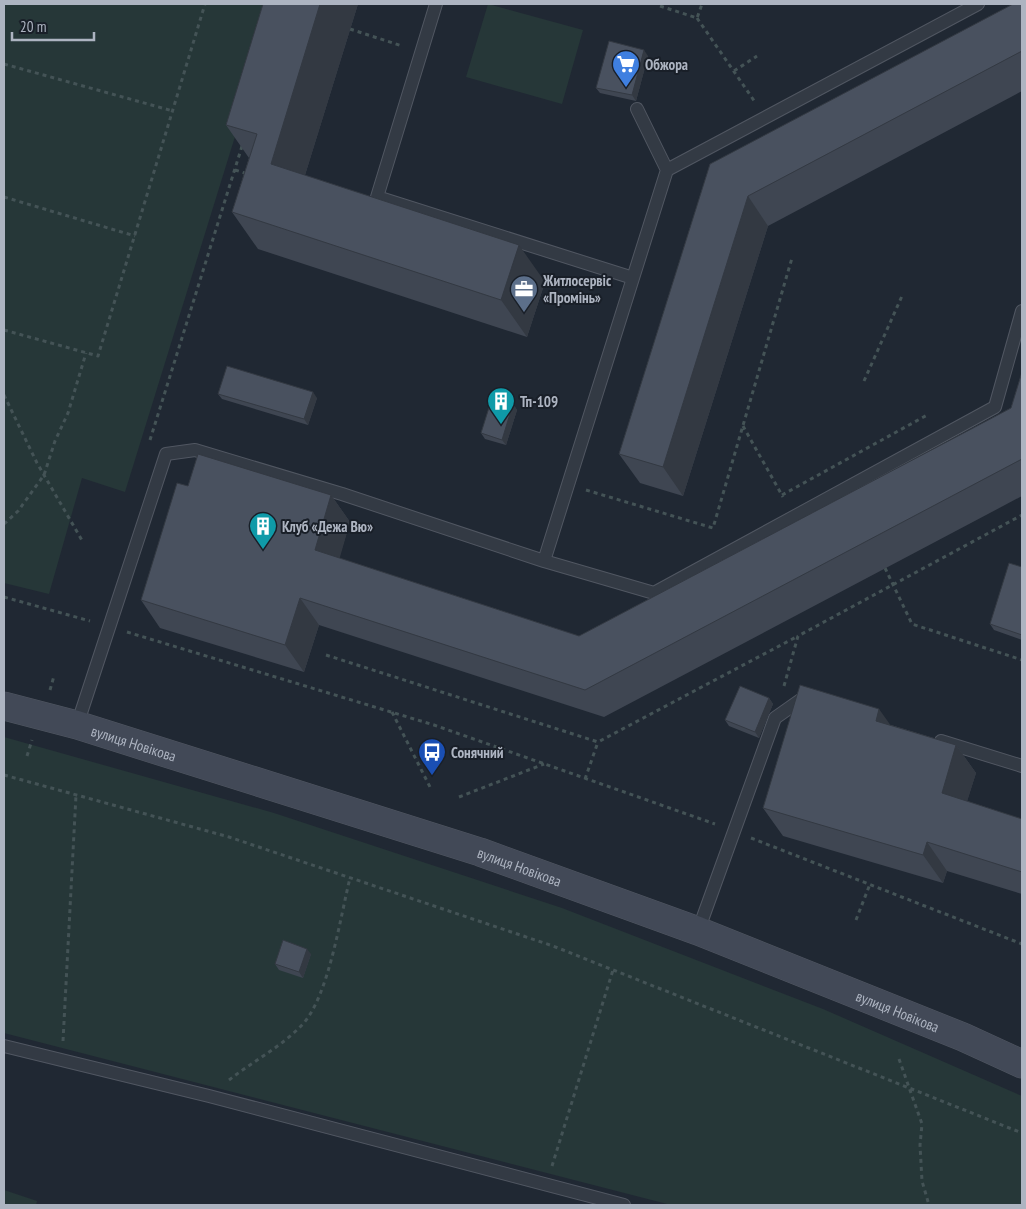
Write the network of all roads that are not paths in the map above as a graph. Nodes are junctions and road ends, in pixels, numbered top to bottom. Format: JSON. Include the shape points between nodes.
{"nodes":[{"id":1,"x":436,"y":4,"type":"edge"},
{"id":2,"x":978,"y":4,"type":"edge"},
{"id":3,"x":637,"y":109,"type":"dead end"},
{"id":4,"x":667,"y":170,"type":"junction"},
{"id":5,"x":633,"y":278,"type":"junction"},
{"id":6,"x":1022,"y":311,"type":"edge"},
{"id":7,"x":544,"y":561,"type":"junction"},
{"id":8,"x":822,"y":705,"type":"edge"},
{"id":9,"x":4,"y":706,"type":"edge"},
{"id":10,"x":78,"y":725,"type":"junction"},
{"id":11,"x":927,"y":737,"type":"edge"},
{"id":12,"x":1022,"y":766,"type":"edge"},
{"id":13,"x":698,"y":931,"type":"junction"},
{"id":14,"x":4,"y":1046,"type":"edge"},
{"id":15,"x":1022,"y":1064,"type":"edge"},
{"id":16,"x":624,"y":1205,"type":"edge"}],
"edges":[{"from":1,"to":5,"type":"lane","via":[[377,197]]},
{"from":2,"to":4,"type":"lane"},
{"from":3,"to":4,"type":"lane"},
{"from":4,"to":5,"type":"lane"},
{"from":5,"to":7,"type":"lane"},
{"from":6,"to":7,"type":"lane","via":[[995,407],[654,593]]},
{"from":7,"to":10,"type":"lane","via":[[196,450],[166,454]]},
{"from":8,"to":13,"type":"lane","via":[[802,699],[775,718]]},
{"from":9,"to":10,"type":"main road","name":"вулиця Новікова"},
{"from":10,"to":13,"type":"main road","name":"вулиця Новікова","via":[[480,852]]},
{"from":11,"to":12,"type":"lane"},
{"from":13,"to":15,"type":"main road","name":"вулиця Новікова","via":[[963,1036]]},
{"from":14,"to":16,"type":"lane"}]}
